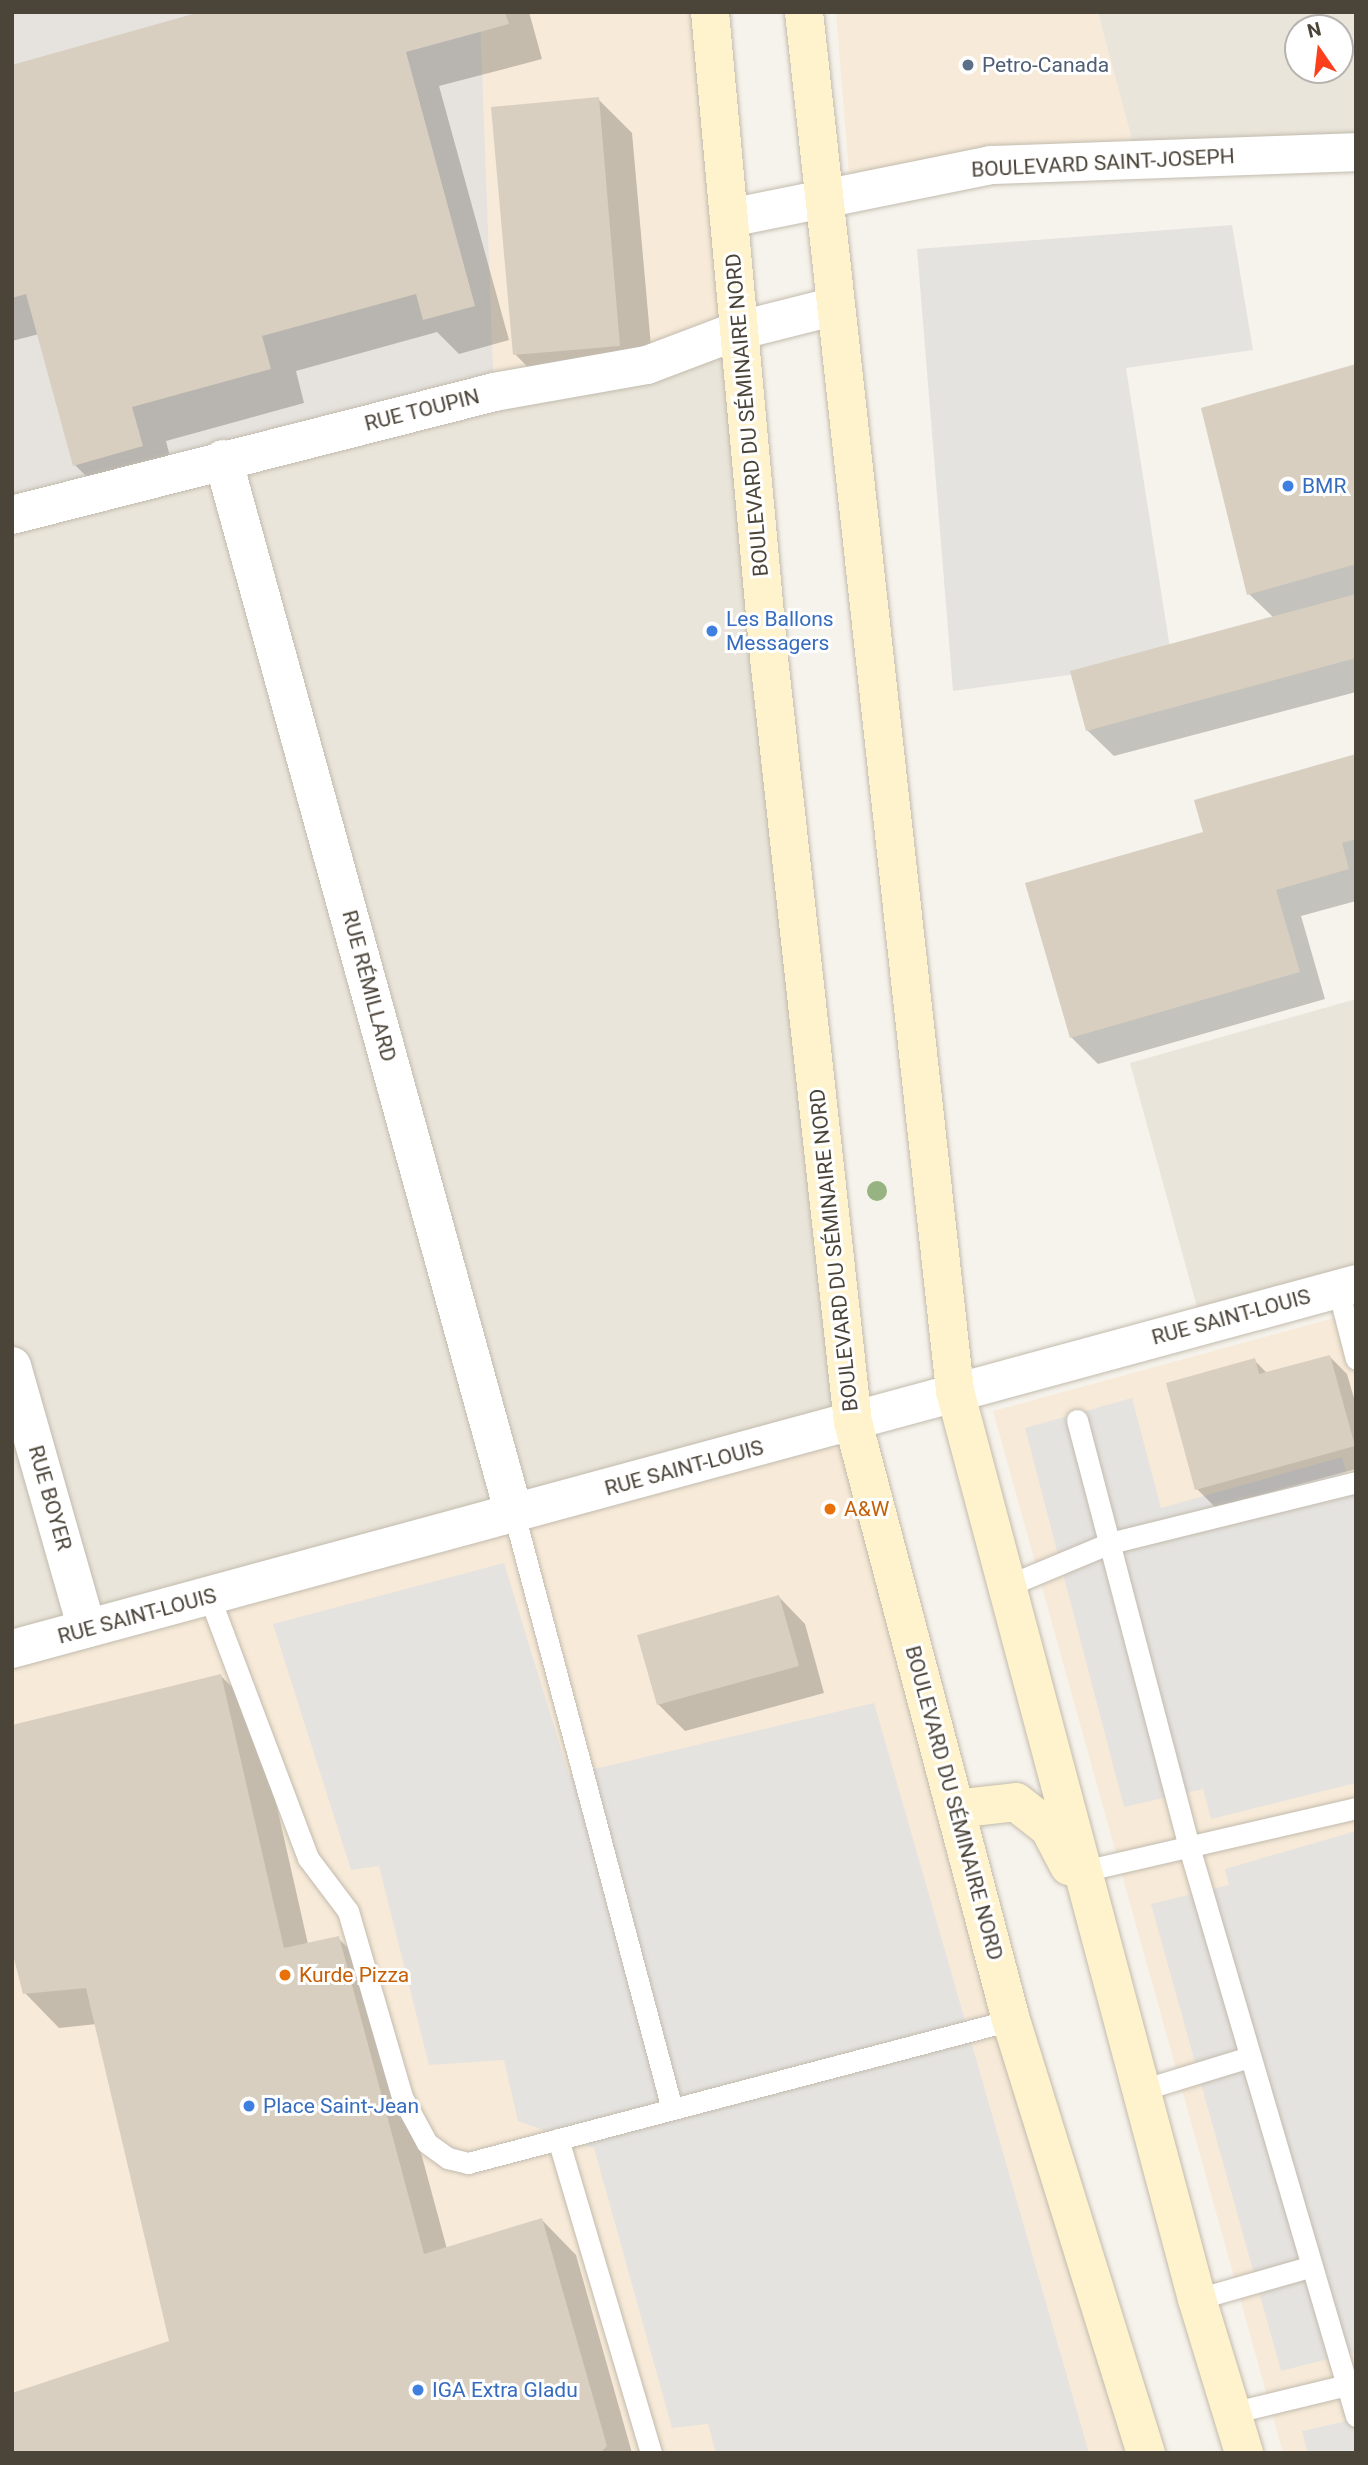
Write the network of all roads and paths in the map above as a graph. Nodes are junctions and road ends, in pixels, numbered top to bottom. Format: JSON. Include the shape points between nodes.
{"nodes":[{"id":1,"x":710,"y":12,"type":"edge"},
{"id":2,"x":804,"y":12,"type":"edge"},
{"id":3,"x":1356,"y":152,"type":"edge"},
{"id":4,"x":824,"y":197,"type":"junction"},
{"id":5,"x":729,"y":218,"type":"junction"},
{"id":6,"x":832,"y":307,"type":"junction"},
{"id":7,"x":737,"y":331,"type":"junction"},
{"id":8,"x":223,"y":459,"type":"junction"},
{"id":9,"x":12,"y":516,"type":"edge"},
{"id":10,"x":1347,"y":1287,"type":"edge"},
{"id":11,"x":1356,"y":1359,"type":"edge"},
{"id":12,"x":12,"y":1366,"type":"edge"},
{"id":13,"x":955,"y":1391,"type":"junction"},
{"id":14,"x":1077,"y":1420,"type":"dead end"},
{"id":15,"x":853,"y":1422,"type":"junction"},
{"id":16,"x":1356,"y":1482,"type":"edge"},
{"id":17,"x":514,"y":1514,"type":"junction"},
{"id":18,"x":1110,"y":1543,"type":"junction"},
{"id":19,"x":1007,"y":1586,"type":"junction"},
{"id":20,"x":209,"y":1596,"type":"junction"},
{"id":21,"x":88,"y":1629,"type":"junction"},
{"id":22,"x":12,"y":1649,"type":"edge"},
{"id":23,"x":1356,"y":1808,"type":"edge"},
{"id":24,"x":955,"y":1809,"type":"junction"},
{"id":25,"x":1189,"y":1847,"type":"junction"},
{"id":26,"x":1083,"y":1871,"type":"junction"},
{"id":27,"x":1095,"y":1914,"type":"junction"},
{"id":28,"x":1011,"y":2020,"type":"junction"},
{"id":29,"x":1249,"y":2057,"type":"junction"},
{"id":30,"x":1142,"y":2090,"type":"junction"},
{"id":31,"x":672,"y":2109,"type":"junction"},
{"id":32,"x":558,"y":2139,"type":"junction"},
{"id":33,"x":1309,"y":2267,"type":"junction"},
{"id":34,"x":1197,"y":2299,"type":"junction"},
{"id":35,"x":1343,"y":2386,"type":"junction"},
{"id":36,"x":1230,"y":2413,"type":"junction"},
{"id":37,"x":1356,"y":2416,"type":"edge"},
{"id":38,"x":651,"y":2453,"type":"edge"},
{"id":39,"x":1146,"y":2453,"type":"edge"},
{"id":40,"x":1244,"y":2453,"type":"edge"}],
"edges":[{"from":1,"to":5,"type":"main road","name":"BOULEVARD DU SÉMINAIRE NORD"},
{"from":2,"to":4,"type":"main road"},
{"from":3,"to":4,"type":"street","name":"BOULEVARD SAINT-JOSEPH","via":[[991,165]]},
{"from":4,"to":5,"type":"street","name":"BOULEVARD SAINT-JOSEPH"},
{"from":4,"to":6,"type":"main road"},
{"from":5,"to":7,"type":"main road","name":"BOULEVARD DU SÉMINAIRE NORD"},
{"from":6,"to":7,"type":"street","name":"RUE TOUPIN"},
{"from":6,"to":13,"type":"main road"},
{"from":7,"to":8,"type":"street","name":"RUE TOUPIN","via":[[647,365],[494,393]]},
{"from":7,"to":15,"type":"main road","name":"BOULEVARD DU SÉMINAIRE NORD"},
{"from":8,"to":9,"type":"street","name":"RUE TOUPIN"},
{"from":8,"to":17,"type":"street","name":"RUE RÉMILLARD"},
{"from":10,"to":11,"type":"lane"},
{"from":10,"to":13,"type":"street","name":"RUE SAINT-LOUIS"},
{"from":12,"to":21,"type":"street","name":"RUE BOYER"},
{"from":13,"to":15,"type":"street","name":"RUE SAINT-LOUIS"},
{"from":13,"to":19,"type":"main road"},
{"from":14,"to":18,"type":"lane"},
{"from":15,"to":17,"type":"street","name":"RUE SAINT-LOUIS"},
{"from":15,"to":24,"type":"main road","name":"BOULEVARD DU SÉMINAIRE NORD"},
{"from":16,"to":18,"type":"lane"},
{"from":17,"to":20,"type":"street","name":"RUE SAINT-LOUIS"},
{"from":17,"to":31,"type":"lane"},
{"from":18,"to":19,"type":"lane"},
{"from":18,"to":25,"type":"lane"},
{"from":19,"to":26,"type":"main road"},
{"from":20,"to":21,"type":"street","name":"RUE SAINT-LOUIS"},
{"from":20,"to":32,"type":"lane","via":[[308,1858],[348,1911],[402,2097],[427,2143],[468,2163]]},
{"from":21,"to":22,"type":"street","name":"RUE SAINT-LOUIS"},
{"from":23,"to":25,"type":"lane"},
{"from":24,"to":27,"type":"main road","via":[[1016,1802],[1049,1828]]},
{"from":24,"to":28,"type":"main road","name":"BOULEVARD DU SÉMINAIRE NORD"},
{"from":25,"to":26,"type":"lane"},
{"from":25,"to":29,"type":"lane"},
{"from":26,"to":27,"type":"main road"},
{"from":27,"to":30,"type":"main road"},
{"from":28,"to":31,"type":"lane"},
{"from":28,"to":39,"type":"main road","name":"BOULEVARD DU SÉMINAIRE NORD"},
{"from":29,"to":30,"type":"lane"},
{"from":29,"to":33,"type":"lane"},
{"from":30,"to":34,"type":"main road"},
{"from":31,"to":32,"type":"lane"},
{"from":32,"to":38,"type":"lane"},
{"from":33,"to":34,"type":"lane"},
{"from":33,"to":35,"type":"lane"},
{"from":34,"to":36,"type":"main road"},
{"from":35,"to":36,"type":"lane"},
{"from":35,"to":37,"type":"lane"},
{"from":36,"to":40,"type":"main road"}]}
